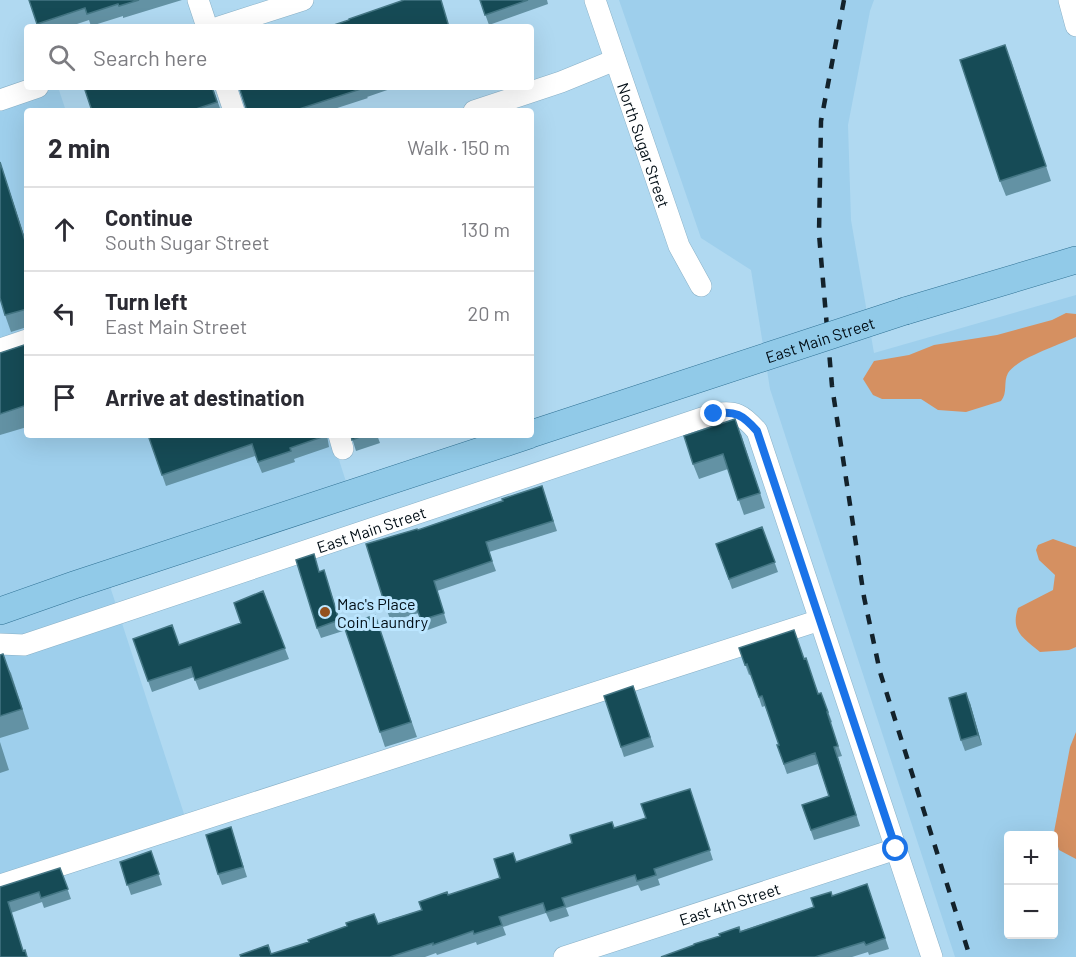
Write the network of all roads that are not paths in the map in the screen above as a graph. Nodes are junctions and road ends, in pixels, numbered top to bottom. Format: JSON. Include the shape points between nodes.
{"nodes":[{"id":1,"x":198,"y":0,"type":"edge"},
{"id":2,"x":303,"y":0,"type":"edge"},
{"id":3,"x":594,"y":0,"type":"edge"},
{"id":4,"x":1069,"y":0,"type":"edge"},
{"id":5,"x":206,"y":24,"type":"edge"},
{"id":6,"x":228,"y":24,"type":"edge"},
{"id":7,"x":1076,"y":26,"type":"edge"},
{"id":8,"x":615,"y":60,"type":"junction"},
{"id":9,"x":29,"y":90,"type":"edge"},
{"id":10,"x":227,"y":90,"type":"edge"},
{"id":11,"x":0,"y":100,"type":"edge"},
{"id":12,"x":233,"y":108,"type":"edge"},
{"id":13,"x":483,"y":108,"type":"edge"},
{"id":14,"x":1076,"y":260,"type":"edge"},
{"id":15,"x":701,"y":286,"type":"dead end"},
{"id":16,"x":24,"y":341,"type":"edge"},
{"id":17,"x":0,"y":349,"type":"edge"},
{"id":18,"x":534,"y":434,"type":"edge"},
{"id":19,"x":521,"y":438,"type":"edge"},
{"id":20,"x":0,"y":611,"type":"edge"},
{"id":21,"x":820,"y":620,"type":"junction"},
{"id":22,"x":0,"y":644,"type":"edge"},
{"id":23,"x":896,"y":849,"type":"junction"},
{"id":24,"x":0,"y":885,"type":"edge"},
{"id":25,"x":564,"y":957,"type":"edge"},
{"id":26,"x":932,"y":957,"type":"edge"}],
"edges":[{"from":1,"to":5,"type":"street"},
{"from":2,"to":6,"type":"street"},
{"from":3,"to":8,"type":"street","name":"North Sugar Street"},
{"from":4,"to":7,"type":"street"},
{"from":8,"to":13,"type":"street"},
{"from":8,"to":15,"type":"street","name":"North Sugar Street","via":[[679,246]]},
{"from":9,"to":11,"type":"street"},
{"from":10,"to":12,"type":"street"},
{"from":14,"to":18,"type":"main road","name":"East Main Street","bridge":true,"via":[[905,311]]},
{"from":16,"to":17,"type":"street"},
{"from":19,"to":20,"type":"main road","name":"East Main Street"},
{"from":21,"to":22,"type":"street","name":"East Main Street","via":[[757,431],[741,415],[728,411],[24,645]]},
{"from":21,"to":23,"type":"street"},
{"from":21,"to":24,"type":"street"},
{"from":23,"to":25,"type":"street","name":"East 4th Street"},
{"from":23,"to":26,"type":"street"}]}
